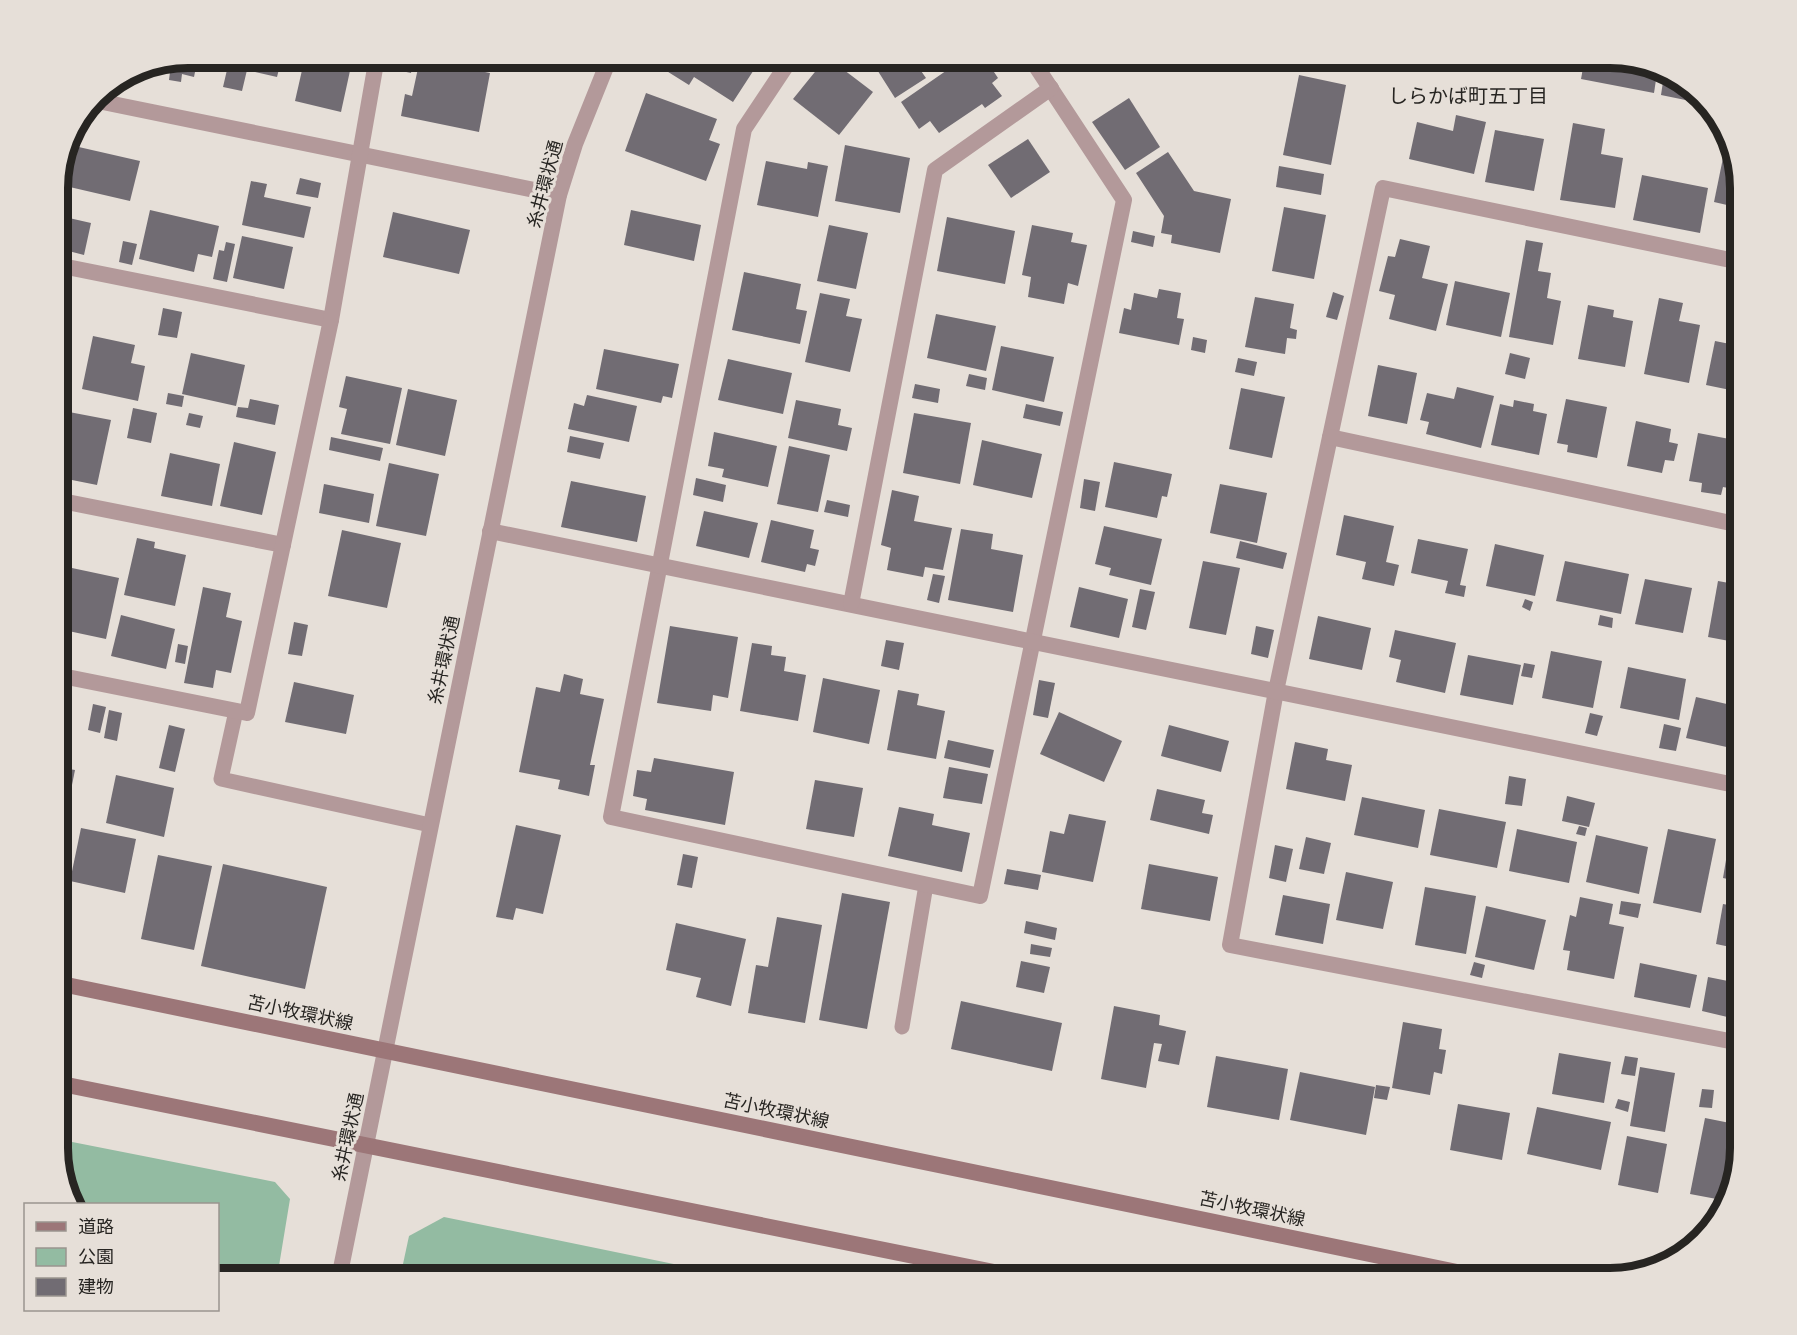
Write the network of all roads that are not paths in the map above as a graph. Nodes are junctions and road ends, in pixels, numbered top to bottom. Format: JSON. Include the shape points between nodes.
{"nodes":[{"id":1,"x":375,"y":68,"type":"edge"},
{"id":2,"x":606,"y":68,"type":"edge"},
{"id":3,"x":785,"y":68,"type":"edge"},
{"id":4,"x":1037,"y":68,"type":"edge"},
{"id":5,"x":1051,"y":88,"type":"junction"},
{"id":6,"x":104,"y":102,"type":"edge"},
{"id":7,"x":358,"y":156,"type":"junction"},
{"id":8,"x":559,"y":195,"type":"junction"},
{"id":9,"x":1730,"y":260,"type":"edge"},
{"id":10,"x":68,"y":267,"type":"edge"},
{"id":11,"x":331,"y":320,"type":"junction"},
{"id":12,"x":1330,"y":437,"type":"junction"},
{"id":13,"x":68,"y":502,"type":"edge"},
{"id":14,"x":1730,"y":523,"type":"edge"},
{"id":15,"x":490,"y":531,"type":"junction"},
{"id":16,"x":283,"y":545,"type":"junction"},
{"id":17,"x":658,"y":565,"type":"junction"},
{"id":18,"x":851,"y":604,"type":"junction"},
{"id":19,"x":1035,"y":642,"type":"junction"},
{"id":20,"x":68,"y":677,"type":"edge"},
{"id":21,"x":1276,"y":691,"type":"junction"},
{"id":22,"x":236,"y":711,"type":"junction"},
{"id":23,"x":1730,"y":784,"type":"edge"},
{"id":24,"x":430,"y":825,"type":"junction"},
{"id":25,"x":926,"y":885,"type":"junction"},
{"id":26,"x":68,"y":985,"type":"edge"},
{"id":27,"x":903,"y":1027,"type":"dead end"},
{"id":28,"x":1730,"y":1041,"type":"edge"},
{"id":29,"x":386,"y":1050,"type":"junction"},
{"id":30,"x":68,"y":1085,"type":"edge"},
{"id":31,"x":366,"y":1146,"type":"junction"},
{"id":32,"x":925,"y":1259,"type":"junction"},
{"id":33,"x":341,"y":1268,"type":"edge"},
{"id":34,"x":923,"y":1268,"type":"edge"},
{"id":35,"x":971,"y":1268,"type":"edge"},
{"id":36,"x":1438,"y":1268,"type":"edge"}],
"edges":[{"from":1,"to":7,"type":"street"},
{"from":2,"to":8,"type":"street","name":"糸井環状通"},
{"from":3,"to":17,"type":"street","via":[[744,129]]},
{"from":4,"to":5,"type":"street"},
{"from":5,"to":18,"type":"street","via":[[935,170]]},
{"from":5,"to":19,"type":"street","via":[[1124,200]]},
{"from":6,"to":7,"type":"street"},
{"from":7,"to":8,"type":"street"},
{"from":7,"to":11,"type":"street"},
{"from":8,"to":15,"type":"street","name":"糸井環状通"},
{"from":9,"to":12,"type":"street","via":[[1383,188]]},
{"from":10,"to":11,"type":"street"},
{"from":11,"to":16,"type":"street"},
{"from":12,"to":14,"type":"street"},
{"from":12,"to":21,"type":"street"},
{"from":13,"to":16,"type":"street"},
{"from":15,"to":17,"type":"street"},
{"from":15,"to":24,"type":"street","name":"糸井環状通"},
{"from":16,"to":22,"type":"street","via":[[247,713]]},
{"from":17,"to":18,"type":"street"},
{"from":17,"to":25,"type":"street","via":[[611,817]]},
{"from":18,"to":19,"type":"street"},
{"from":19,"to":21,"type":"street"},
{"from":19,"to":25,"type":"street","via":[[980,896]]},
{"from":20,"to":22,"type":"street"},
{"from":21,"to":23,"type":"street"},
{"from":21,"to":28,"type":"street","via":[[1230,945]]},
{"from":22,"to":24,"type":"lane","via":[[221,778]]},
{"from":24,"to":29,"type":"street","name":"糸井環状通"},
{"from":25,"to":27,"type":"lane"},
{"from":26,"to":29,"type":"main road","name":"苫小牧環状線"},
{"from":29,"to":31,"type":"street","name":"糸井環状通"},
{"from":29,"to":36,"type":"main road","name":"苫小牧環状線"},
{"from":30,"to":31,"type":"main road"},
{"from":31,"to":32,"type":"main road"},
{"from":31,"to":33,"type":"street","name":"糸井環状通"},
{"from":32,"to":34,"type":"street"},
{"from":32,"to":35,"type":"main road"}]}
